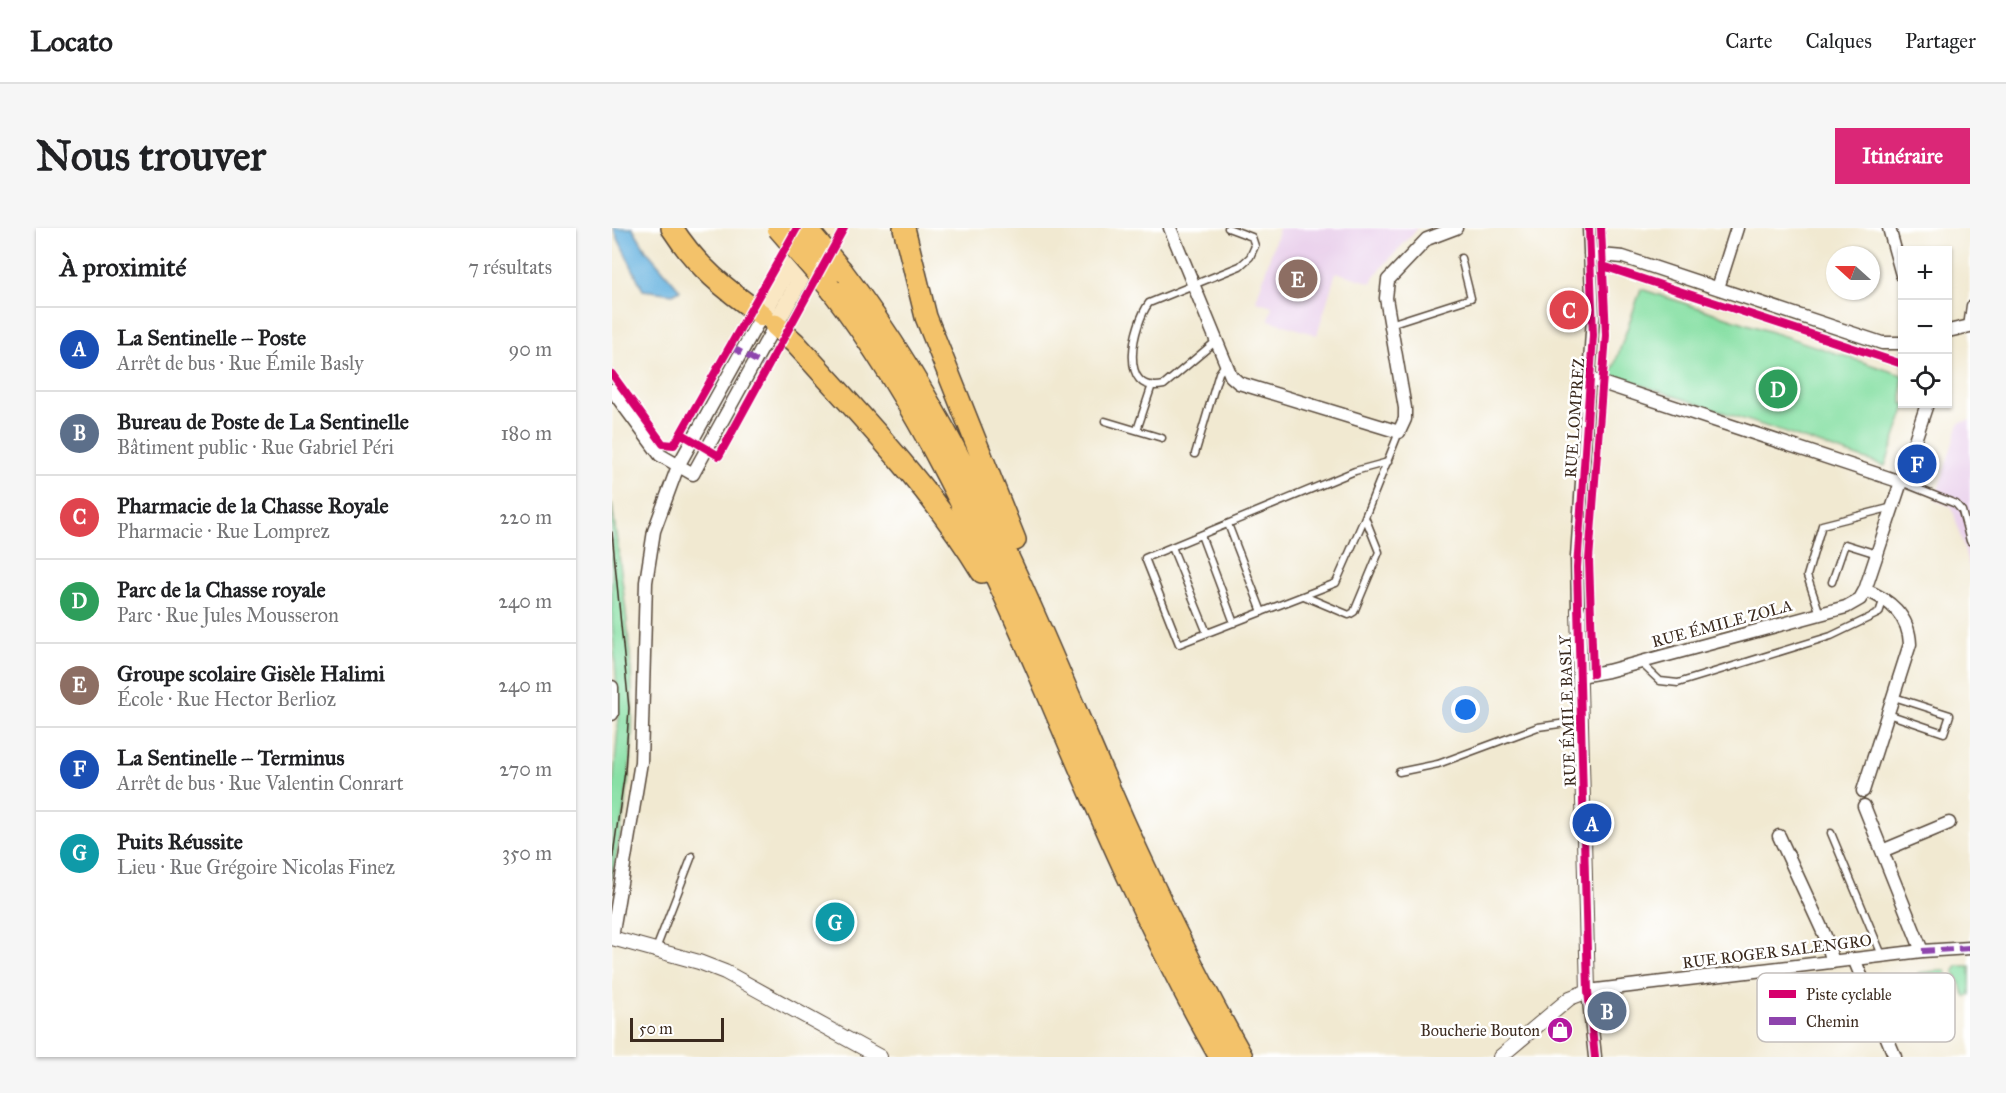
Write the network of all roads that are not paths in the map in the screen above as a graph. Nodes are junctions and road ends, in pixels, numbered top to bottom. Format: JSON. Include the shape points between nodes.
{"nodes":[{"id":1,"x":672,"y":228,"type":"edge"},
{"id":2,"x":778,"y":228,"type":"edge"},
{"id":3,"x":806,"y":228,"type":"edge"},
{"id":4,"x":810,"y":228,"type":"edge"},
{"id":5,"x":829,"y":228,"type":"edge"},
{"id":6,"x":904,"y":228,"type":"edge"},
{"id":7,"x":1170,"y":228,"type":"edge"},
{"id":8,"x":1228,"y":228,"type":"edge"},
{"id":9,"x":1456,"y":228,"type":"edge"},
{"id":10,"x":1589,"y":228,"type":"edge"},
{"id":11,"x":1737,"y":228,"type":"edge"},
{"id":12,"x":1889,"y":228,"type":"edge"},
{"id":13,"x":1590,"y":254,"type":"junction"},
{"id":14,"x":1461,"y":258,"type":"dead end"},
{"id":15,"x":1898,"y":261,"type":"edge"},
{"id":16,"x":836,"y":280,"type":"junction"},
{"id":17,"x":1193,"y":285,"type":"junction"},
{"id":18,"x":1718,"y":288,"type":"junction"},
{"id":19,"x":1970,"y":305,"type":"edge"},
{"id":20,"x":768,"y":320,"type":"junction"},
{"id":21,"x":1390,"y":324,"type":"junction"},
{"id":22,"x":1968,"y":327,"type":"edge"},
{"id":23,"x":1952,"y":331,"type":"edge"},
{"id":24,"x":1215,"y":342,"type":"junction"},
{"id":25,"x":1898,"y":343,"type":"edge"},
{"id":26,"x":1224,"y":366,"type":"junction"},
{"id":27,"x":1590,"y":379,"type":"junction"},
{"id":28,"x":1152,"y":385,"type":"junction"},
{"id":29,"x":612,"y":390,"type":"edge"},
{"id":30,"x":1926,"y":408,"type":"edge"},
{"id":31,"x":1105,"y":421,"type":"dead end"},
{"id":32,"x":1137,"y":430,"type":"junction"},
{"id":33,"x":1399,"y":432,"type":"junction"},
{"id":34,"x":1162,"y":438,"type":"dead end"},
{"id":35,"x":1195,"y":454,"type":"dead end"},
{"id":36,"x":1388,"y":462,"type":"junction"},
{"id":37,"x":678,"y":466,"type":"junction"},
{"id":38,"x":1901,"y":482,"type":"junction"},
{"id":39,"x":1893,"y":507,"type":"junction"},
{"id":40,"x":1365,"y":517,"type":"junction"},
{"id":41,"x":1228,"y":524,"type":"junction"},
{"id":42,"x":1201,"y":535,"type":"junction"},
{"id":43,"x":1970,"y":541,"type":"edge"},
{"id":44,"x":1172,"y":547,"type":"junction"},
{"id":45,"x":1877,"y":554,"type":"junction"},
{"id":46,"x":1832,"y":582,"type":"dead end"},
{"id":47,"x":1865,"y":590,"type":"junction"},
{"id":48,"x":1304,"y":596,"type":"junction"},
{"id":49,"x":1884,"y":598,"type":"junction"},
{"id":50,"x":1578,"y":610,"type":"joint"},
{"id":51,"x":1262,"y":612,"type":"junction"},
{"id":52,"x":1820,"y":614,"type":"junction"},
{"id":53,"x":1234,"y":623,"type":"junction"},
{"id":54,"x":1018,"y":625,"type":"junction"},
{"id":55,"x":1207,"y":633,"type":"junction"},
{"id":56,"x":1640,"y":662,"type":"junction"},
{"id":57,"x":1060,"y":674,"type":"junction"},
{"id":58,"x":1580,"y":676,"type":"junction"},
{"id":59,"x":612,"y":687,"type":"edge"},
{"id":60,"x":1894,"y":697,"type":"junction"},
{"id":61,"x":612,"y":714,"type":"edge"},
{"id":62,"x":1888,"y":714,"type":"junction"},
{"id":63,"x":1582,"y":721,"type":"junction"},
{"id":64,"x":1399,"y":772,"type":"dead end"},
{"id":65,"x":1863,"y":791,"type":"dead end"},
{"id":66,"x":1864,"y":806,"type":"dead end"},
{"id":67,"x":1950,"y":823,"type":"dead end"},
{"id":68,"x":1831,"y":832,"type":"dead end"},
{"id":69,"x":1779,"y":836,"type":"dead end"},
{"id":70,"x":1882,"y":851,"type":"junction"},
{"id":71,"x":692,"y":856,"type":"dead end"},
{"id":72,"x":612,"y":938,"type":"edge"},
{"id":73,"x":1970,"y":948,"type":"edge"},
{"id":74,"x":655,"y":950,"type":"junction"},
{"id":75,"x":1923,"y":951,"type":"junction"},
{"id":76,"x":1881,"y":955,"type":"junction"},
{"id":77,"x":1854,"y":959,"type":"junction"},
{"id":78,"x":1833,"y":962,"type":"junction"},
{"id":79,"x":1860,"y":973,"type":"edge"},
{"id":80,"x":1588,"y":991,"type":"junction"},
{"id":81,"x":1889,"y":1042,"type":"edge"},
{"id":82,"x":880,"y":1057,"type":"edge"},
{"id":83,"x":1220,"y":1057,"type":"edge"},
{"id":84,"x":1242,"y":1057,"type":"edge"},
{"id":85,"x":1500,"y":1057,"type":"edge"},
{"id":86,"x":1595,"y":1057,"type":"edge"},
{"id":87,"x":1895,"y":1057,"type":"edge"}],
"edges":[{"from":1,"to":20,"type":"highway","via":[[709,276]]},
{"from":2,"to":16,"type":"highway","bridge":true},
{"from":3,"to":16,"type":"highway","bridge":true},
{"from":4,"to":20,"type":"main road"},
{"from":5,"to":20,"type":"main road"},
{"from":6,"to":57,"type":"highway","via":[[926,317],[1045,615]]},
{"from":7,"to":17,"type":"street"},
{"from":8,"to":17,"type":"lane","via":[[1252,237],[1252,254],[1240,266]]},
{"from":9,"to":21,"type":"street","via":[[1426,239],[1388,280],[1385,292]]},
{"from":10,"to":13,"type":"street","name":"RUE LOMPREZ"},
{"from":11,"to":18,"type":"street"},
{"from":12,"to":15,"type":"street"},
{"from":13,"to":18,"type":"street","via":[[1618,255]]},
{"from":13,"to":27,"type":"street","name":"RUE LOMPREZ"},
{"from":14,"to":21,"type":"lane","via":[[1471,298]]},
{"from":16,"to":54,"type":"highway","via":[[928,440]]},
{"from":16,"to":57,"type":"highway","via":[[891,341],[946,430]]},
{"from":17,"to":24,"type":"street"},
{"from":17,"to":28,"type":"lane","via":[[1153,300],[1146,307],[1132,360],[1137,376]]},
{"from":18,"to":25,"type":"street","via":[[1882,343]]},
{"from":19,"to":22,"type":"lane"},
{"from":20,"to":37,"type":"street"},
{"from":20,"to":37,"type":"street","via":[[693,474]]},
{"from":20,"to":54,"type":"highway","via":[[803,352],[933,500]]},
{"from":21,"to":33,"type":"street","via":[[1405,408]]},
{"from":22,"to":23,"type":"street"},
{"from":24,"to":26,"type":"street"},
{"from":24,"to":28,"type":"lane","via":[[1168,382]]},
{"from":26,"to":33,"type":"street","via":[[1239,383]]},
{"from":26,"to":35,"type":"lane"},
{"from":27,"to":38,"type":"street"},
{"from":27,"to":50,"type":"street","name":"RUE LOMPREZ","via":[[1577,557]]},
{"from":28,"to":32,"type":"lane"},
{"from":29,"to":37,"type":"street","via":[[660,455]]},
{"from":30,"to":38,"type":"street"},
{"from":31,"to":32,"type":"lane"},
{"from":32,"to":34,"type":"lane"},
{"from":33,"to":36,"type":"lane"},
{"from":36,"to":40,"type":"lane"},
{"from":36,"to":41,"type":"lane","via":[[1355,471]]},
{"from":37,"to":72,"type":"street","via":[[649,556],[641,762]]},
{"from":38,"to":39,"type":"street"},
{"from":38,"to":43,"type":"lane","via":[[1956,504],[1962,511]]},
{"from":39,"to":45,"type":"street"},
{"from":39,"to":52,"type":"lane","via":[[1822,525],[1807,576]]},
{"from":40,"to":48,"type":"lane","via":[[1336,583]]},
{"from":40,"to":48,"type":"lane","via":[[1379,552],[1354,612],[1349,615]]},
{"from":41,"to":42,"type":"lane"},
{"from":41,"to":51,"type":"lane"},
{"from":42,"to":44,"type":"lane"},
{"from":42,"to":53,"type":"lane"},
{"from":44,"to":55,"type":"lane"},
{"from":44,"to":55,"type":"lane","via":[[1145,558],[1179,644]]},
{"from":45,"to":46,"type":"lane","via":[[1845,544]]},
{"from":45,"to":47,"type":"street"},
{"from":47,"to":49,"type":"street"},
{"from":47,"to":52,"type":"street","name":"RUE ÉMILE ZOLA","via":[[1852,605]]},
{"from":48,"to":51,"type":"lane"},
{"from":49,"to":56,"type":"lane","via":[[1879,613],[1831,636],[1678,683],[1660,681]]},
{"from":49,"to":60,"type":"street","via":[[1896,607],[1910,639]]},
{"from":50,"to":58,"type":"street","name":"RUE ÉMILE BASLY"},
{"from":51,"to":53,"type":"lane"},
{"from":52,"to":56,"type":"street","name":"RUE ÉMILE ZOLA"},
{"from":53,"to":55,"type":"lane"},
{"from":54,"to":83,"type":"highway","via":[[1139,900]]},
{"from":56,"to":58,"type":"street","name":"RUE ÉMILE ZOLA"},
{"from":57,"to":84,"type":"highway","via":[[1143,864]]},
{"from":58,"to":63,"type":"street","name":"RUE ÉMILE BASLY"},
{"from":59,"to":61,"type":"street"},
{"from":60,"to":62,"type":"street"},
{"from":60,"to":62,"type":"lane","via":[[1950,716],[1944,733]]},
{"from":62,"to":65,"type":"street"},
{"from":63,"to":64,"type":"lane","via":[[1538,727],[1438,764]]},
{"from":63,"to":80,"type":"street","name":"RUE ÉMILE BASLY"},
{"from":66,"to":70,"type":"street"},
{"from":67,"to":70,"type":"street"},
{"from":68,"to":76,"type":"lane"},
{"from":69,"to":78,"type":"street"},
{"from":70,"to":75,"type":"street"},
{"from":71,"to":74,"type":"lane"},
{"from":72,"to":74,"type":"street"},
{"from":73,"to":75,"type":"street","name":"RUE ROGER SALENGRO"},
{"from":74,"to":82,"type":"street","via":[[725,972]]},
{"from":75,"to":76,"type":"street","name":"RUE ROGER SALENGRO"},
{"from":76,"to":77,"type":"street","name":"RUE ROGER SALENGRO"},
{"from":77,"to":78,"type":"street","name":"RUE ROGER SALENGRO"},
{"from":77,"to":79,"type":"street"},
{"from":78,"to":80,"type":"street","name":"RUE ROGER SALENGRO"},
{"from":80,"to":85,"type":"street","via":[[1570,998]]},
{"from":80,"to":86,"type":"street"},
{"from":81,"to":87,"type":"street"}]}
